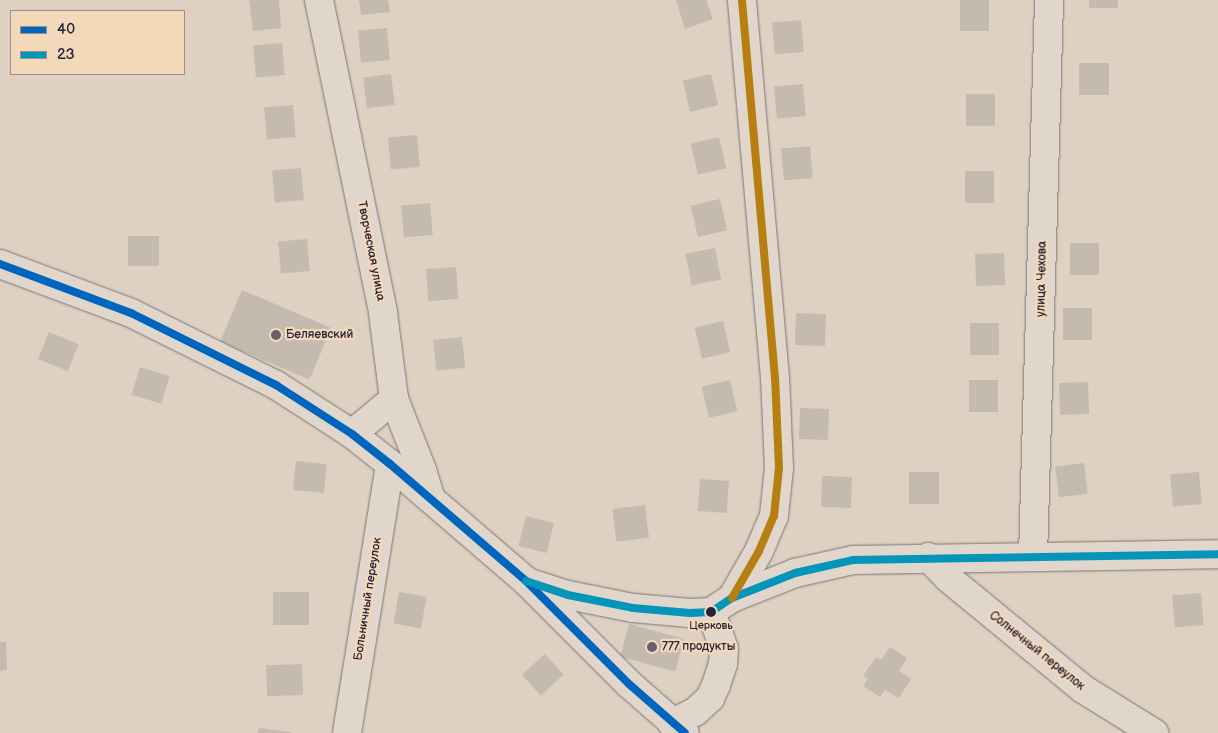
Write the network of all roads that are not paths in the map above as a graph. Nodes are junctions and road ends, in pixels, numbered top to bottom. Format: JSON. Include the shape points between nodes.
{"nodes":[{"id":1,"x":318,"y":0,"type":"edge"},
{"id":2,"x":742,"y":0,"type":"edge"},
{"id":3,"x":1049,"y":0,"type":"edge"},
{"id":4,"x":0,"y":264,"type":"edge"},
{"id":5,"x":394,"y":399,"type":"junction"},
{"id":6,"x":352,"y":434,"type":"junction"},
{"id":7,"x":390,"y":464,"type":"junction"},
{"id":8,"x":431,"y":499,"type":"junction"},
{"id":9,"x":1218,"y":554,"type":"edge"},
{"id":10,"x":928,"y":557,"type":"junction"},
{"id":11,"x":1032,"y":557,"type":"junction"},
{"id":12,"x":526,"y":581,"type":"junction"},
{"id":13,"x":722,"y":605,"type":"junction"},
{"id":14,"x":678,"y":728,"type":"edge"},
{"id":15,"x":346,"y":733,"type":"edge"},
{"id":16,"x":1154,"y":733,"type":"edge"}],
"edges":[{"from":1,"to":5,"type":"street","name":"Творческая улица","via":[[384,313]]},
{"from":2,"to":13,"type":"street","via":[[774,368],[779,468],[774,516],[759,551]]},
{"from":3,"to":11,"type":"street","name":"улица Чехова"},
{"from":4,"to":6,"type":"street","via":[[131,313],[276,385]]},
{"from":5,"to":6,"type":"street"},
{"from":5,"to":8,"type":"street","name":"Творческая улица"},
{"from":6,"to":7,"type":"street"},
{"from":7,"to":8,"type":"street"},
{"from":7,"to":15,"type":"street","name":"Больничный переулок"},
{"from":8,"to":12,"type":"street"},
{"from":9,"to":11,"type":"street"},
{"from":10,"to":11,"type":"street"},
{"from":10,"to":13,"type":"street","via":[[853,560],[818,567],[795,573]]},
{"from":10,"to":16,"type":"street","name":"Солнечный переулок","via":[[948,578],[1083,689]]},
{"from":12,"to":13,"type":"street","via":[[633,608],[690,613]]},
{"from":12,"to":14,"type":"street"},
{"from":13,"to":14,"type":"street","via":[[724,664],[710,698]]}]}
